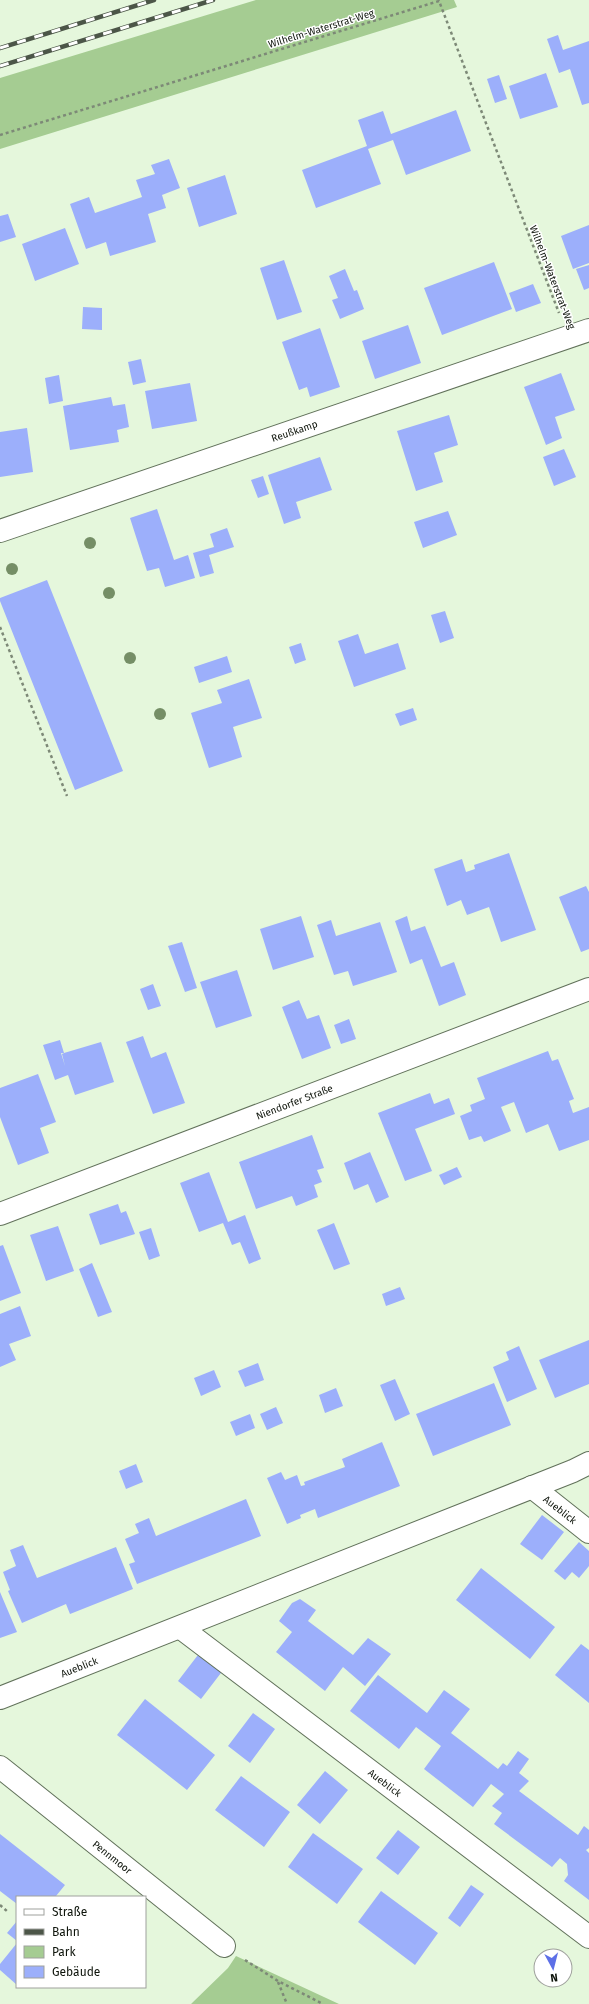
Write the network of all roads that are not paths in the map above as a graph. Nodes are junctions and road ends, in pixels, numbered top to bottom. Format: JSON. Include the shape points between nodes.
{"nodes":[{"id":1,"x":589,"y":330,"type":"edge"},
{"id":2,"x":0,"y":531,"type":"edge"},
{"id":3,"x":589,"y":989,"type":"edge"},
{"id":4,"x":0,"y":1214,"type":"edge"},
{"id":5,"x":589,"y":1463,"type":"edge"},
{"id":6,"x":532,"y":1488,"type":"junction"},
{"id":7,"x":589,"y":1532,"type":"edge"},
{"id":8,"x":181,"y":1628,"type":"junction"},
{"id":9,"x":0,"y":1698,"type":"edge"},
{"id":10,"x":0,"y":1767,"type":"edge"},
{"id":11,"x":589,"y":1938,"type":"edge"},
{"id":12,"x":224,"y":1946,"type":"road end"}],
"edges":[{"from":1,"to":2,"type":"street","name":"Reußkamp"},
{"from":3,"to":4,"type":"street","name":"Niendorfer Straße"},
{"from":5,"to":6,"type":"street","name":"Aueblick"},
{"from":6,"to":7,"type":"street","name":"Aueblick"},
{"from":6,"to":8,"type":"street","name":"Aueblick"},
{"from":8,"to":9,"type":"street","name":"Aueblick"},
{"from":8,"to":11,"type":"street","name":"Aueblick"},
{"from":10,"to":12,"type":"street","name":"Pennmoor"}]}
